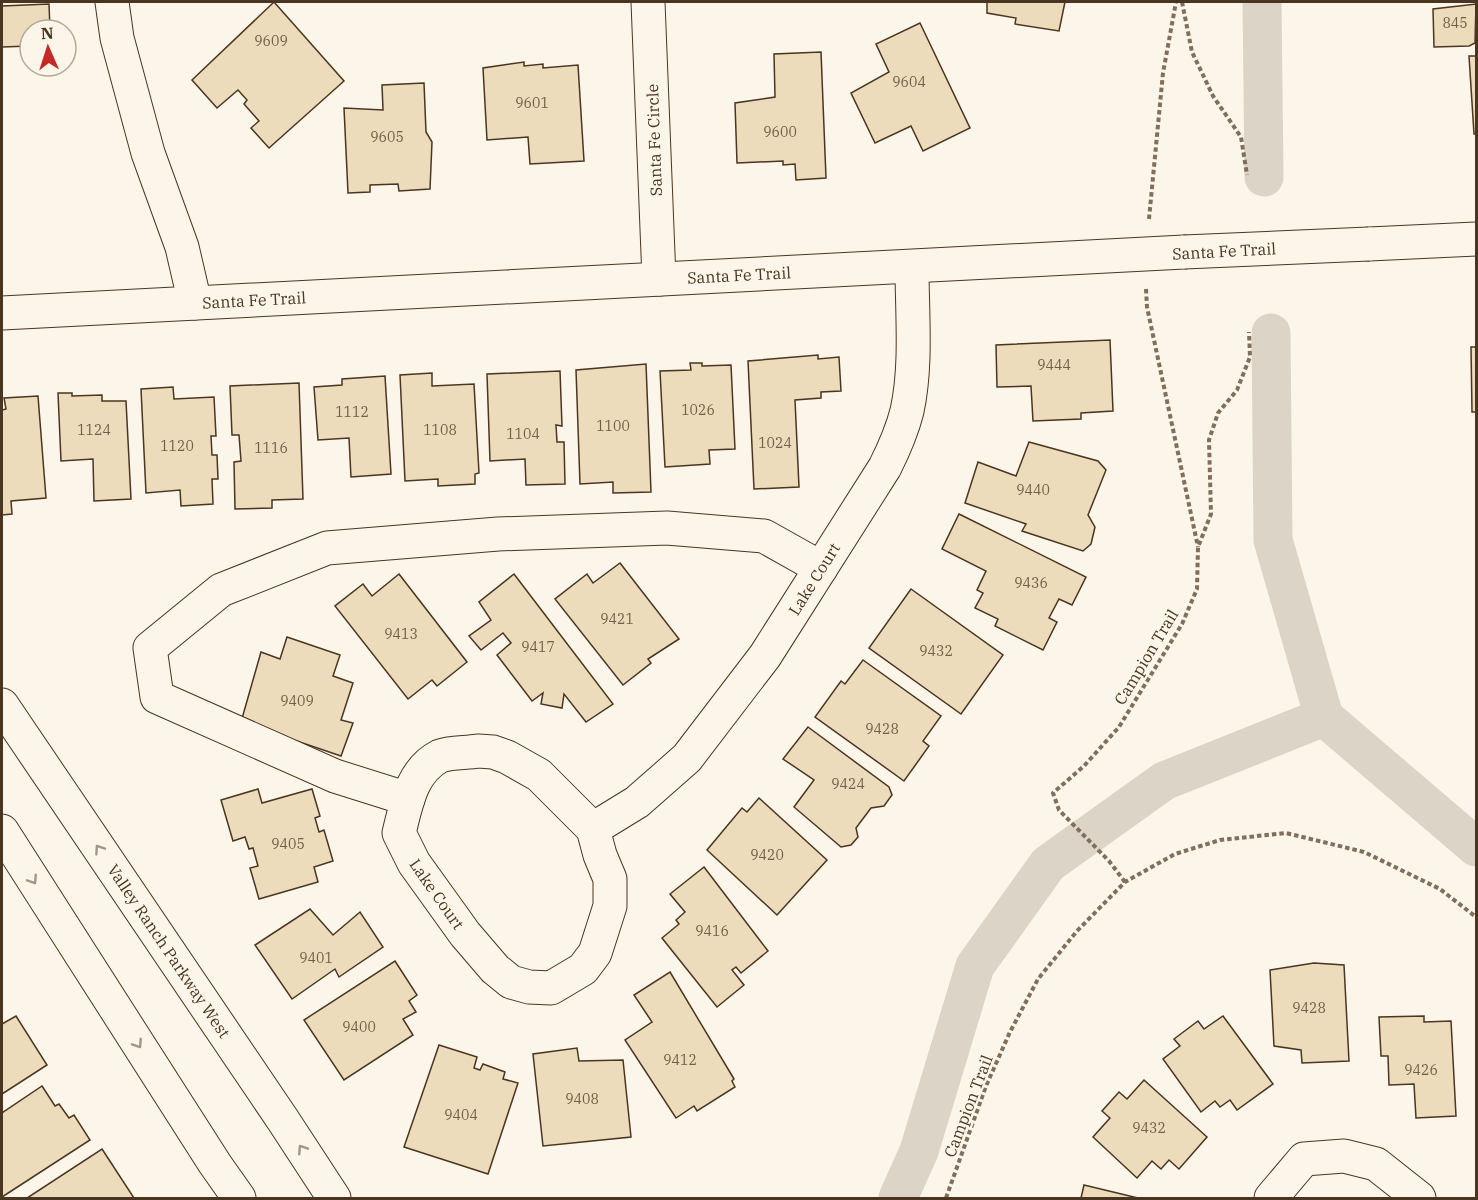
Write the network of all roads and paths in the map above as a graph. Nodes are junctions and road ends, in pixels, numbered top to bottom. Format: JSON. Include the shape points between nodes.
{"nodes":[{"id":1,"x":112,"y":2,"type":"edge"},
{"id":2,"x":648,"y":2,"type":"edge"},
{"id":3,"x":1182,"y":2,"type":"edge"},
{"id":4,"x":1247,"y":175,"type":"dead end"},
{"id":5,"x":1476,"y":239,"type":"edge"},
{"id":6,"x":912,"y":267,"type":"junction"},
{"id":7,"x":659,"y":279,"type":"junction"},
{"id":8,"x":195,"y":303,"type":"junction"},
{"id":9,"x":2,"y":313,"type":"edge"},
{"id":10,"x":1249,"y":332,"type":"dead end"},
{"id":11,"x":821,"y":568,"type":"junction"},
{"id":12,"x":2,"y":705,"type":"edge"},
{"id":13,"x":408,"y":799,"type":"junction"},
{"id":14,"x":593,"y":829,"type":"junction"},
{"id":15,"x":2,"y":831,"type":"edge"},
{"id":16,"x":1125,"y":882,"type":"junction"},
{"id":17,"x":1476,"y":917,"type":"edge"},
{"id":18,"x":239,"y":1198,"type":"edge"},
{"id":19,"x":334,"y":1198,"type":"edge"},
{"id":20,"x":946,"y":1198,"type":"edge"},
{"id":21,"x":1271,"y":1198,"type":"edge"},
{"id":22,"x":1419,"y":1198,"type":"edge"}],
"edges":[{"from":1,"to":8,"type":"street","via":[[117,38],[145,141],[182,247]]},
{"from":2,"to":7,"type":"street","name":"Santa Fe Circle"},
{"from":3,"to":4,"type":"path","via":[[1192,52],[1213,96],[1241,137]]},
{"from":5,"to":6,"type":"street","name":"Santa Fe Trail","bridge":true},
{"from":6,"to":7,"type":"street","name":"Santa Fe Trail"},
{"from":6,"to":11,"type":"street","name":"Lake Court","via":[[912,359],[907,409],[898,440]]},
{"from":7,"to":8,"type":"street","name":"Santa Fe Trail"},
{"from":8,"to":9,"type":"street","name":"Santa Fe Trail"},
{"from":10,"to":16,"type":"path","name":"Campion Trail","via":[[1250,357],[1237,390],[1218,413],[1209,440],[1211,514],[1198,547],[1197,589],[1182,624],[1119,727],[1053,793],[1059,810]]},
{"from":11,"to":13,"type":"street","via":[[764,536],[667,528],[498,534],[327,548],[221,590],[150,648],[157,697],[335,776]]},
{"from":11,"to":14,"type":"street","name":"Lake Court","via":[[765,656],[687,758],[637,802]]},
{"from":19,"to":12,"type":"street","name":"Valley Ranch Parkway West","one_way":true},
{"from":13,"to":14,"type":"street","name":"Lake Court","via":[[424,770],[441,756],[493,752],[539,775]]},
{"from":13,"to":14,"type":"street","name":"Lake Court","via":[[399,833],[414,863],[495,969],[511,982],[529,987],[551,988],[583,969],[595,953],[610,906],[610,879]]},
{"from":15,"to":18,"type":"street","one_way":true},
{"from":16,"to":17,"type":"path","name":"Campion Trail","via":[[1175,854],[1220,840],[1286,833],[1364,852],[1440,890]]},
{"from":16,"to":20,"type":"path","name":"Campion Trail","via":[[1077,931],[1038,979],[986,1086]]},
{"from":21,"to":22,"type":"street","via":[[1304,1159],[1344,1156],[1376,1164]]}]}
